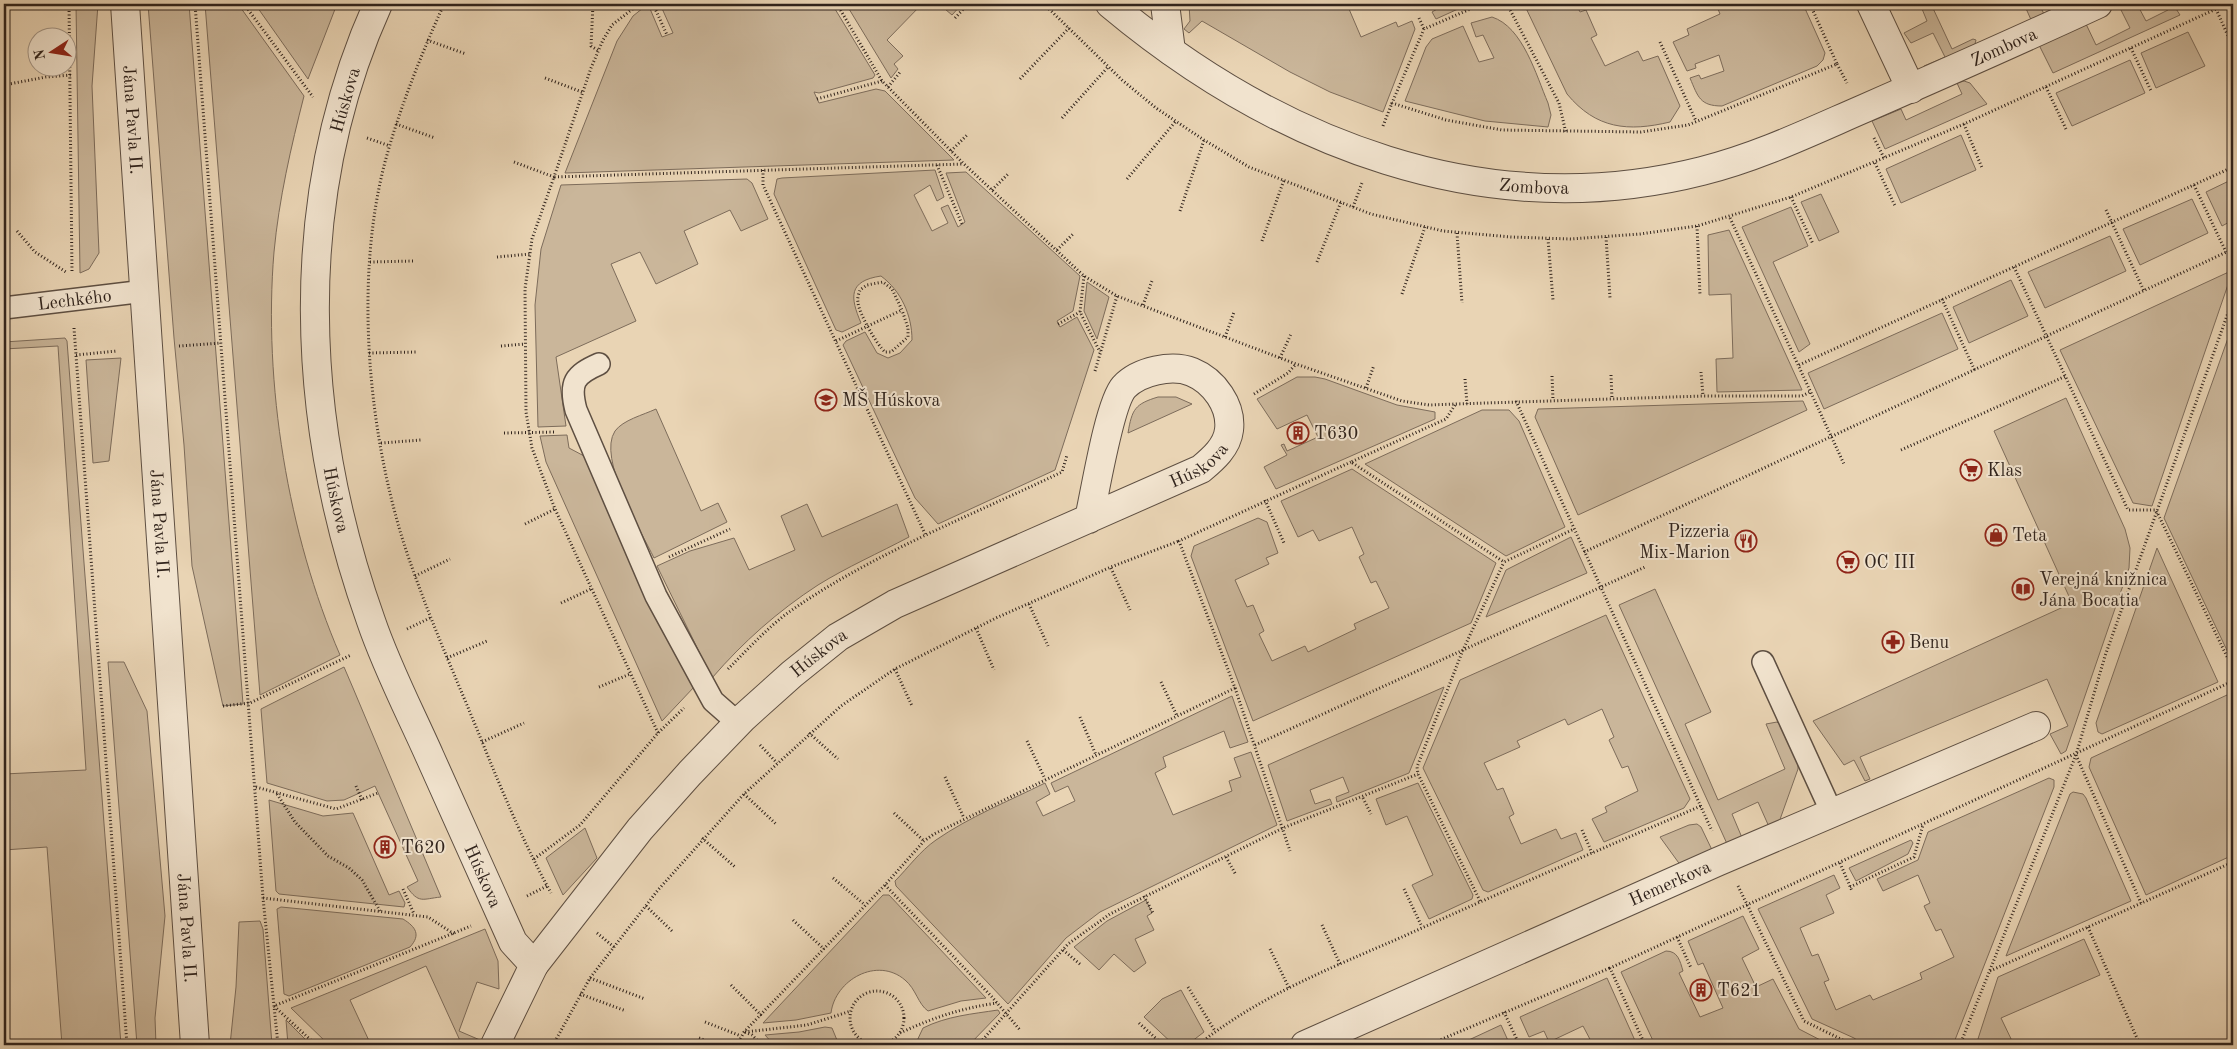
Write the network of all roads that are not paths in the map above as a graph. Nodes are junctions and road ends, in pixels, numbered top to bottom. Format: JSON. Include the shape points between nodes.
{"nodes":[{"id":1,"x":124,"y":4,"type":"edge"},
{"id":2,"x":378,"y":4,"type":"edge"},
{"id":3,"x":1110,"y":4,"type":"edge"},
{"id":4,"x":1165,"y":4,"type":"edge"},
{"id":5,"x":1871,"y":4,"type":"edge"},
{"id":6,"x":2094,"y":6,"type":"edge"},
{"id":7,"x":1170,"y":51,"type":"junction"},
{"id":8,"x":1911,"y":89,"type":"junction"},
{"id":9,"x":145,"y":292,"type":"junction"},
{"id":10,"x":4,"y":308,"type":"edge"},
{"id":11,"x":598,"y":364,"type":"dead end"},
{"id":12,"x":1089,"y":519,"type":"junction"},
{"id":13,"x":1763,"y":662,"type":"dead end"},
{"id":14,"x":738,"y":723,"type":"junction"},
{"id":15,"x":2036,"y":726,"type":"dead end"},
{"id":16,"x":1832,"y":813,"type":"junction"},
{"id":17,"x":534,"y":965,"type":"junction"},
{"id":18,"x":195,"y":1045,"type":"edge"},
{"id":19,"x":495,"y":1045,"type":"edge"},
{"id":20,"x":1305,"y":1045,"type":"edge"}],
"edges":[{"from":1,"to":9,"type":"street","name":"Jána Pavla II."},
{"from":2,"to":17,"type":"street","name":"Húskova","via":[[354,65],[336,128],[317,235],[314,306],[317,374],[328,468],[347,547],[379,642],[513,942]]},
{"from":3,"to":7,"type":"street","name":"Zombova"},
{"from":4,"to":7,"type":"street"},
{"from":5,"to":8,"type":"street"},
{"from":6,"to":8,"type":"street","name":"Zombova"},
{"from":7,"to":8,"type":"street","name":"Zombova","via":[[1254,104],[1304,130],[1362,152],[1418,170],[1472,182],[1534,189],[1604,188],[1704,171],[1760,153]]},
{"from":9,"to":10,"type":"lane","name":"Lechkého"},
{"from":9,"to":18,"type":"street","name":"Jána Pavla II."},
{"from":11,"to":14,"type":"lane","via":[[578,375],[572,396],[601,473],[644,568],[706,690]]},
{"from":12,"to":12,"type":"street","name":"Húskova","via":[[1201,469],[1216,457],[1229,430],[1225,405],[1218,391],[1192,372],[1176,370],[1148,373],[1124,387],[1114,410]]},
{"from":12,"to":14,"type":"street","name":"Húskova","via":[[895,604],[838,637]]},
{"from":13,"to":16,"type":"lane"},
{"from":14,"to":17,"type":"street","name":"Húskova","via":[[640,829]]},
{"from":15,"to":16,"type":"street","name":"Hemerkova"},
{"from":16,"to":20,"type":"street","name":"Hemerkova"},
{"from":17,"to":19,"type":"street","name":"Húskova"}]}
